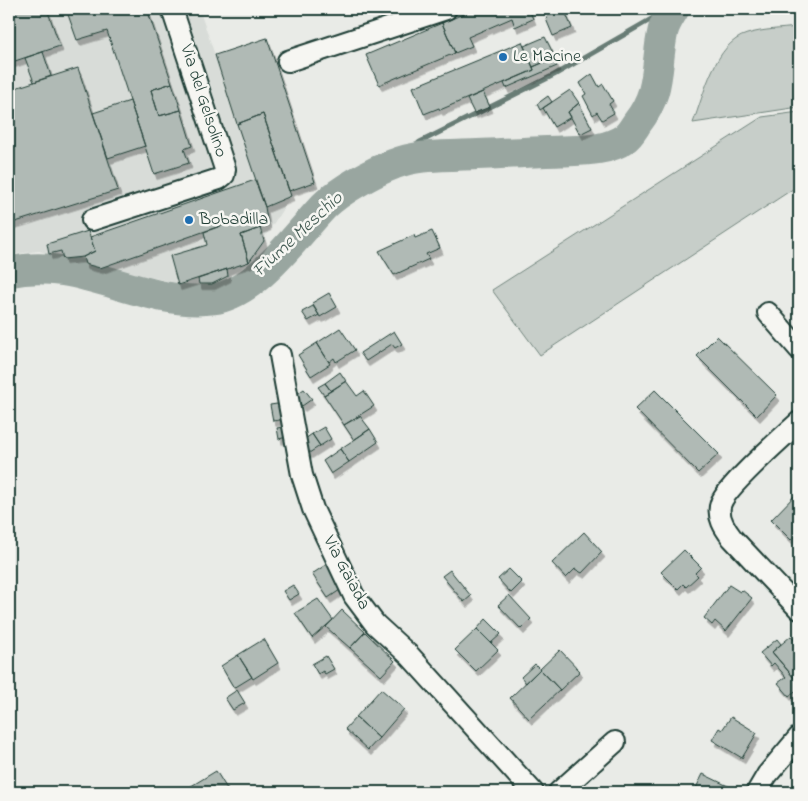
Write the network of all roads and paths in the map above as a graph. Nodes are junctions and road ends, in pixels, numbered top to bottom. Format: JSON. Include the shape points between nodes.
{"nodes":[{"id":1,"x":172,"y":9,"type":"edge"},
{"id":2,"x":446,"y":9,"type":"edge"},
{"id":3,"x":288,"y":61,"type":"dead end"},
{"id":4,"x":92,"y":220,"type":"dead end"},
{"id":5,"x":768,"y":313,"type":"dead end"},
{"id":6,"x":799,"y":349,"type":"edge"},
{"id":7,"x":280,"y":355,"type":"dead end"},
{"id":8,"x":799,"y":422,"type":"edge"},
{"id":9,"x":799,"y":609,"type":"edge"},
{"id":10,"x":799,"y":737,"type":"edge"},
{"id":11,"x":616,"y":742,"type":"dead end"},
{"id":12,"x":532,"y":792,"type":"edge"},
{"id":13,"x":559,"y":792,"type":"edge"},
{"id":14,"x":757,"y":792,"type":"edge"}],
"edges":[{"from":1,"to":4,"type":"street","name":"Via del Gelsolino","via":[[225,169],[224,175],[219,180]]},
{"from":2,"to":3,"type":"street"},
{"from":5,"to":6,"type":"street"},
{"from":7,"to":12,"type":"street","name":"Via Gaiada","via":[[302,475],[312,509],[354,596],[375,624],[410,656]]},
{"from":8,"to":9,"type":"street","via":[[720,503],[724,528]]},
{"from":10,"to":14,"type":"street"},
{"from":11,"to":13,"type":"street"}]}
